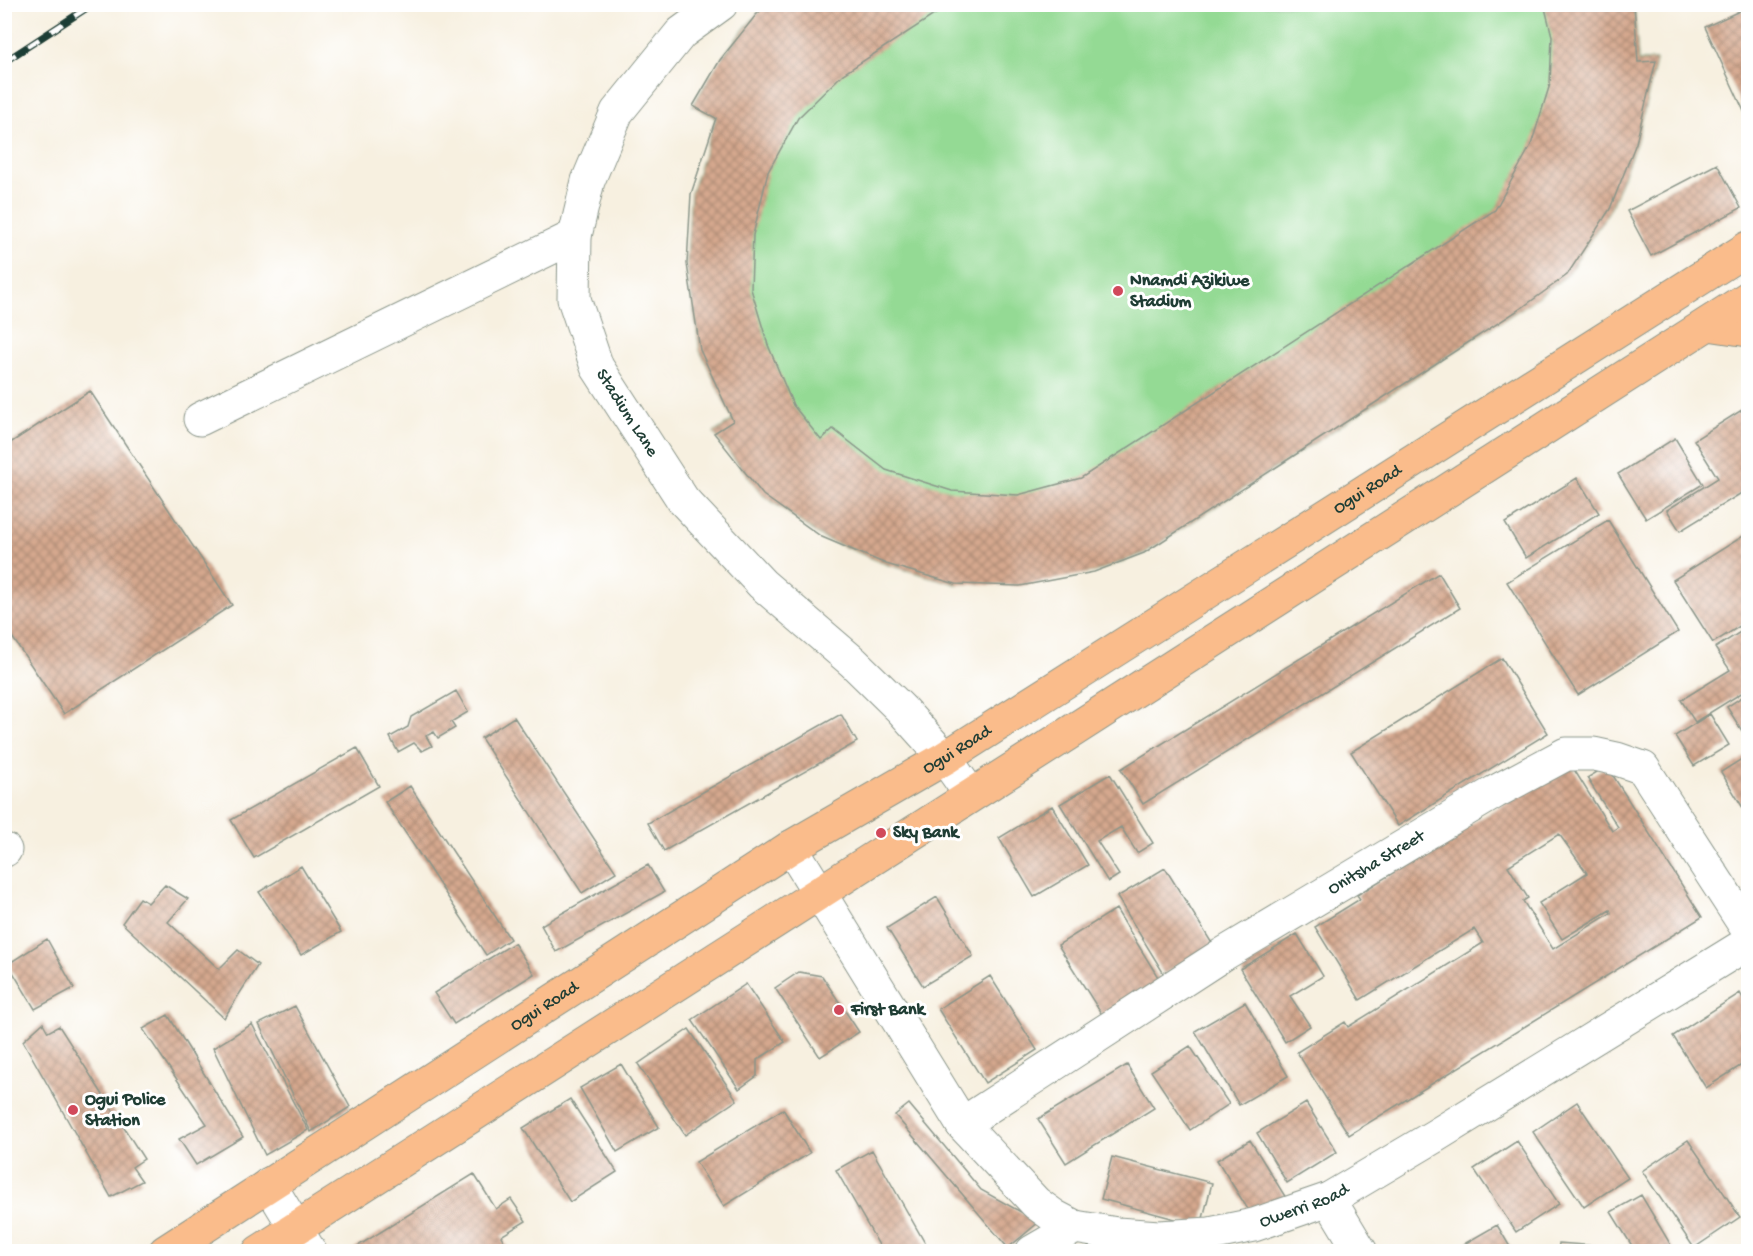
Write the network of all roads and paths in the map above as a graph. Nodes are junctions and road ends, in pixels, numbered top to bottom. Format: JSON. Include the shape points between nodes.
{"nodes":[{"id":1,"x":721,"y":4,"type":"edge"},
{"id":2,"x":575,"y":236,"type":"junction"},
{"id":3,"x":1746,"y":255,"type":"edge"},
{"id":4,"x":1749,"y":298,"type":"edge"},
{"id":5,"x":1708,"y":324,"type":"junction"},
{"id":6,"x":1749,"y":330,"type":"edge"},
{"id":7,"x":200,"y":419,"type":"dead end"},
{"id":8,"x":945,"y":758,"type":"junction"},
{"id":9,"x":971,"y":795,"type":"junction"},
{"id":10,"x":791,"y":847,"type":"junction"},
{"id":11,"x":818,"y":893,"type":"junction"},
{"id":12,"x":1749,"y":930,"type":"edge"},
{"id":13,"x":1749,"y":943,"type":"edge"},
{"id":14,"x":962,"y":1124,"type":"junction"},
{"id":15,"x":269,"y":1184,"type":"junction"},
{"id":16,"x":1329,"y":1199,"type":"junction"},
{"id":17,"x":1075,"y":1227,"type":"junction"},
{"id":18,"x":302,"y":1240,"type":"edge"},
{"id":19,"x":165,"y":1251,"type":"edge"},
{"id":20,"x":259,"y":1251,"type":"edge"},
{"id":21,"x":1032,"y":1251,"type":"edge"},
{"id":22,"x":1361,"y":1251,"type":"edge"}],
"edges":[{"from":1,"to":2,"type":"street","name":"Stadium Lane","via":[[681,33],[617,112],[588,181]]},
{"from":2,"to":7,"type":"street"},
{"from":2,"to":8,"type":"street","name":"Stadium Lane","via":[[574,299],[597,367],[683,500],[762,584],[853,662]]},
{"from":3,"to":8,"type":"main road","name":"Ogui Road"},
{"from":4,"to":5,"type":"main road"},
{"from":5,"to":6,"type":"main road"},
{"from":5,"to":9,"type":"main road"},
{"from":8,"to":9,"type":"street","name":"Stadium Lane"},
{"from":8,"to":10,"type":"main road","name":"Ogui Road"},
{"from":9,"to":11,"type":"main road"},
{"from":10,"to":11,"type":"street","name":"Owerri Road"},
{"from":10,"to":15,"type":"main road","name":"Ogui Road"},
{"from":11,"to":14,"type":"street","name":"Owerri Road"},
{"from":11,"to":18,"type":"main road"},
{"from":12,"to":14,"type":"street","name":"Onitsha Street","via":[[1643,768],[1594,754],[1566,754],[1495,792],[1222,955]]},
{"from":13,"to":16,"type":"street","name":"Owerri Road"},
{"from":14,"to":17,"type":"street","name":"Owerri Road","via":[[1036,1203]]},
{"from":15,"to":18,"type":"street"},
{"from":15,"to":19,"type":"main road","name":"Ogui Road"},
{"from":16,"to":17,"type":"street","name":"Owerri Road","via":[[1254,1225],[1210,1234],[1159,1237]]},
{"from":16,"to":22,"type":"street"},
{"from":17,"to":21,"type":"street"},
{"from":18,"to":20,"type":"main road"}]}
